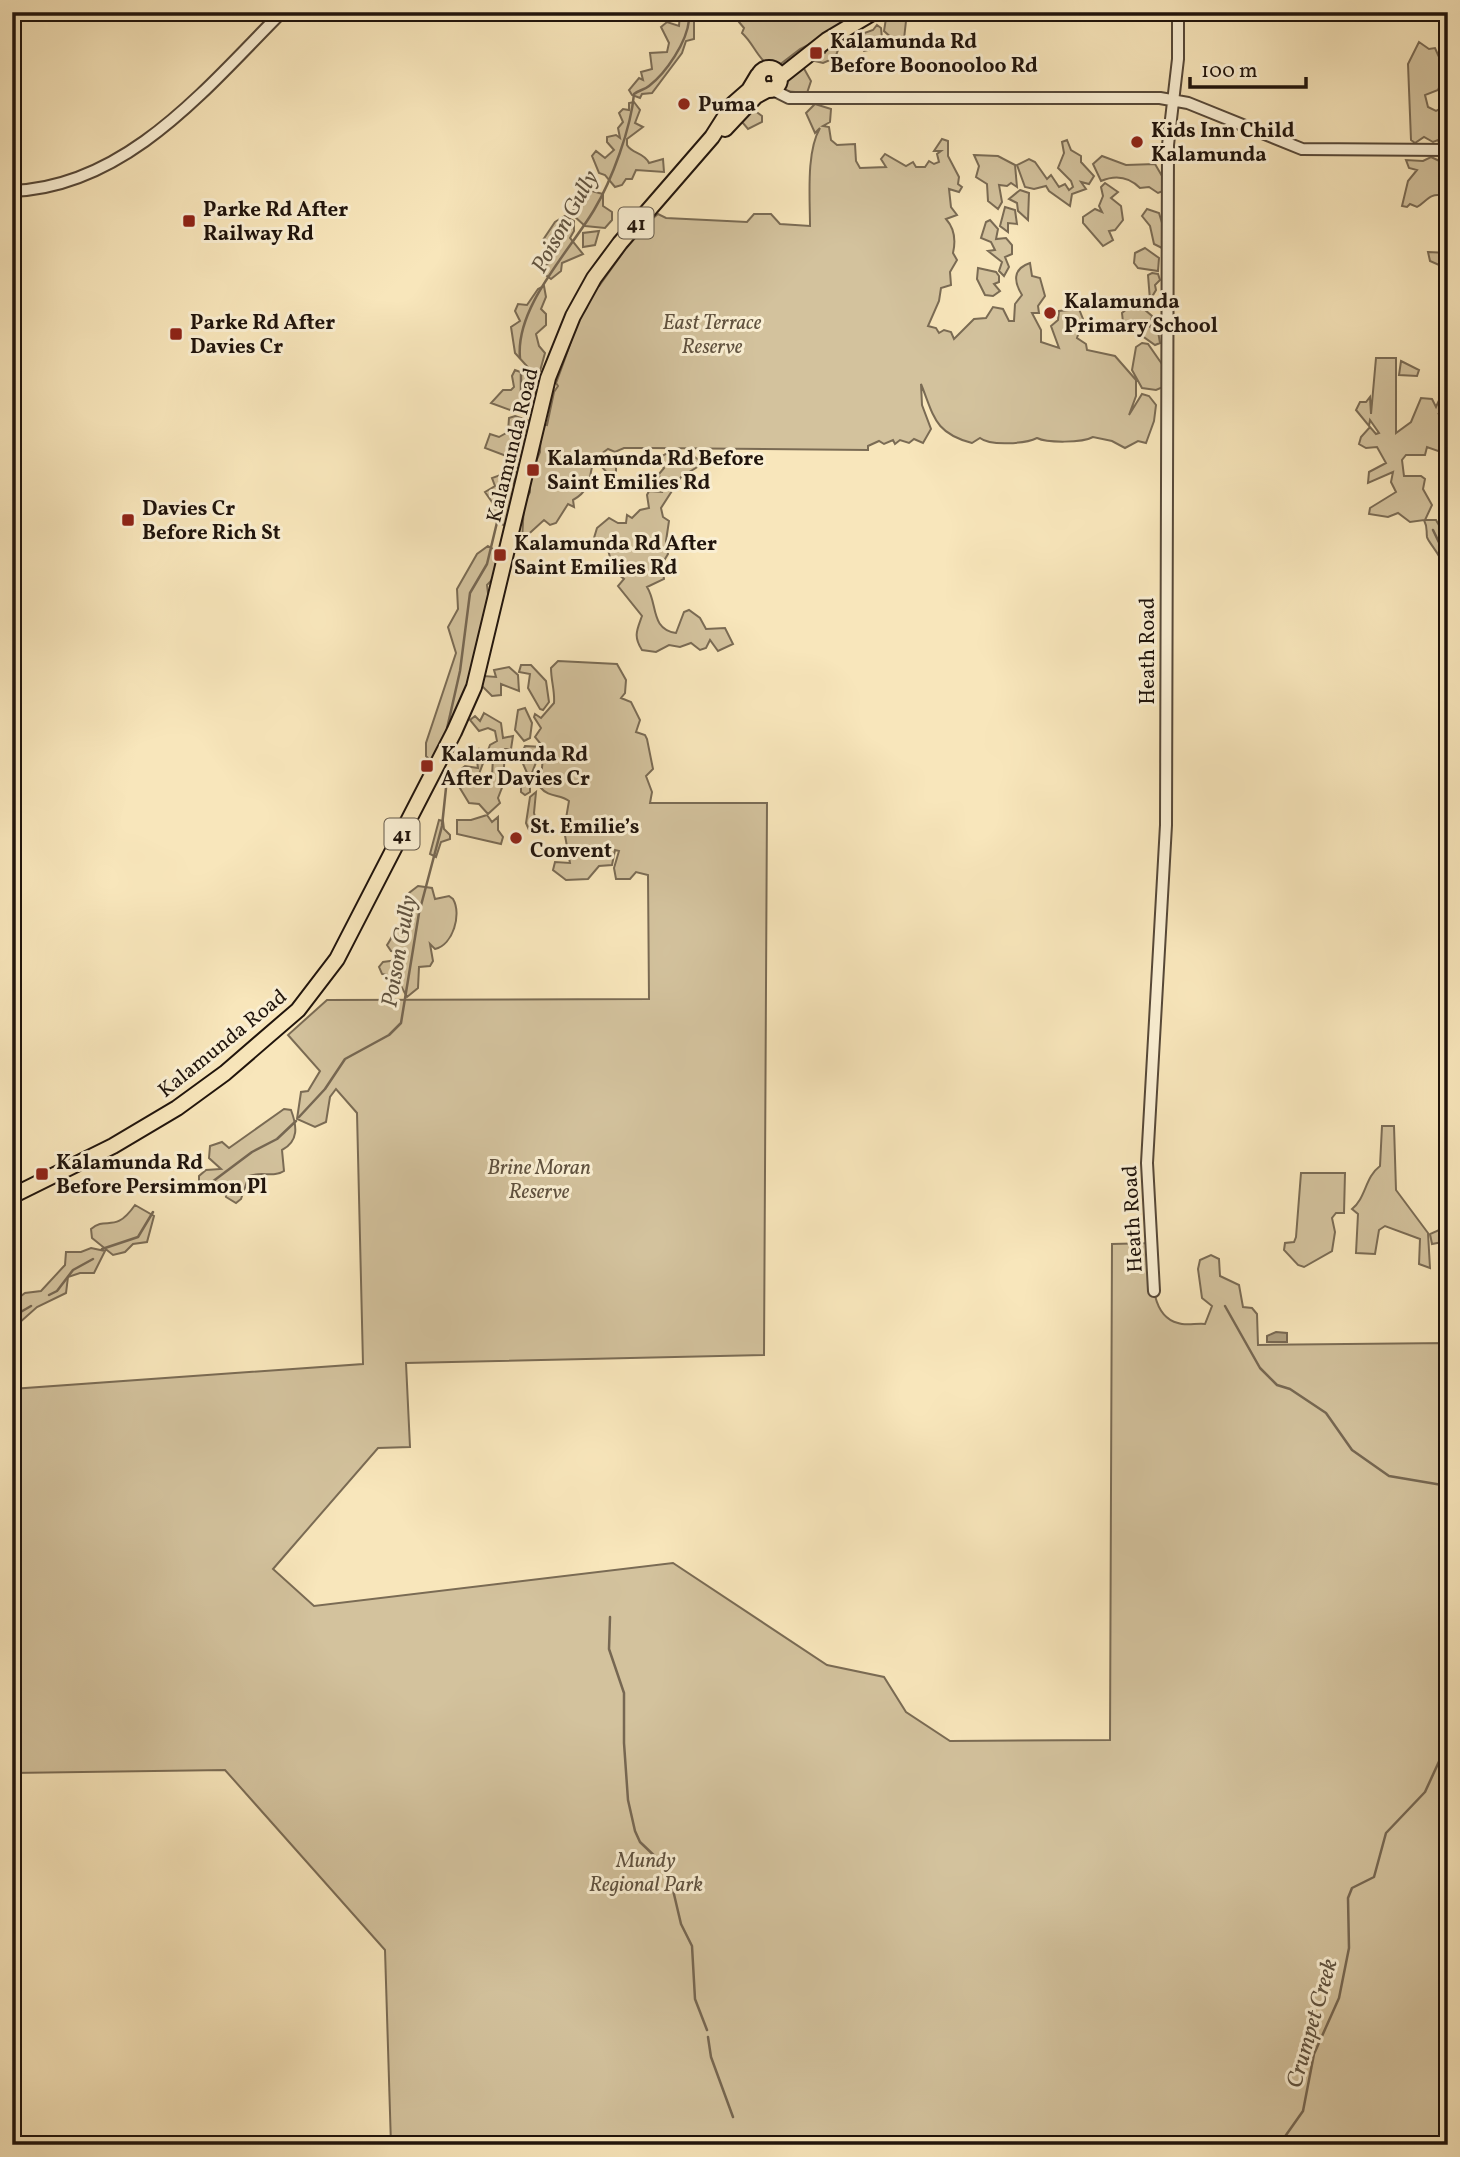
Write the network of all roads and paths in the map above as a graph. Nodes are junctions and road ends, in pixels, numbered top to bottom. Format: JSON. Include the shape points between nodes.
{"nodes":[{"id":1,"x":282,"y":12,"type":"edge"},
{"id":2,"x":874,"y":12,"type":"edge"},
{"id":3,"x":1178,"y":12,"type":"edge"},
{"id":4,"x":774,"y":82,"type":"junction"},
{"id":5,"x":1174,"y":100,"type":"junction"},
{"id":6,"x":712,"y":137,"type":"junction"},
{"id":7,"x":1448,"y":150,"type":"edge"},
{"id":8,"x":12,"y":191,"type":"edge"},
{"id":9,"x":12,"y":1195,"type":"edge"},
{"id":10,"x":1154,"y":1290,"type":"dead end"}],
"edges":[{"from":1,"to":8,"type":"street","via":[[191,103],[130,152],[88,175]]},
{"from":2,"to":4,"type":"main road","name":"Kalamunda Road","number":"41","via":[[827,40],[800,49]]},
{"from":3,"to":5,"type":"street","name":"Heath Road"},
{"from":4,"to":5,"type":"street","via":[[800,97]]},
{"from":4,"to":6,"type":"main road","name":"Kalamunda Road","number":"41"},
{"from":4,"to":6,"type":"main road","name":"Kalamunda Road","number":"41","via":[[766,68],[733,104]]},
{"from":5,"to":7,"type":"street","via":[[1302,149]]},
{"from":5,"to":10,"type":"street","name":"Heath Road","via":[[1168,156],[1166,825],[1147,1163]]},
{"from":6,"to":9,"type":"main road","name":"Kalamunda Road","number":"41","via":[[605,262],[568,327],[548,378],[470,699],[337,959],[298,1010],[200,1092],[113,1146]]}]}
